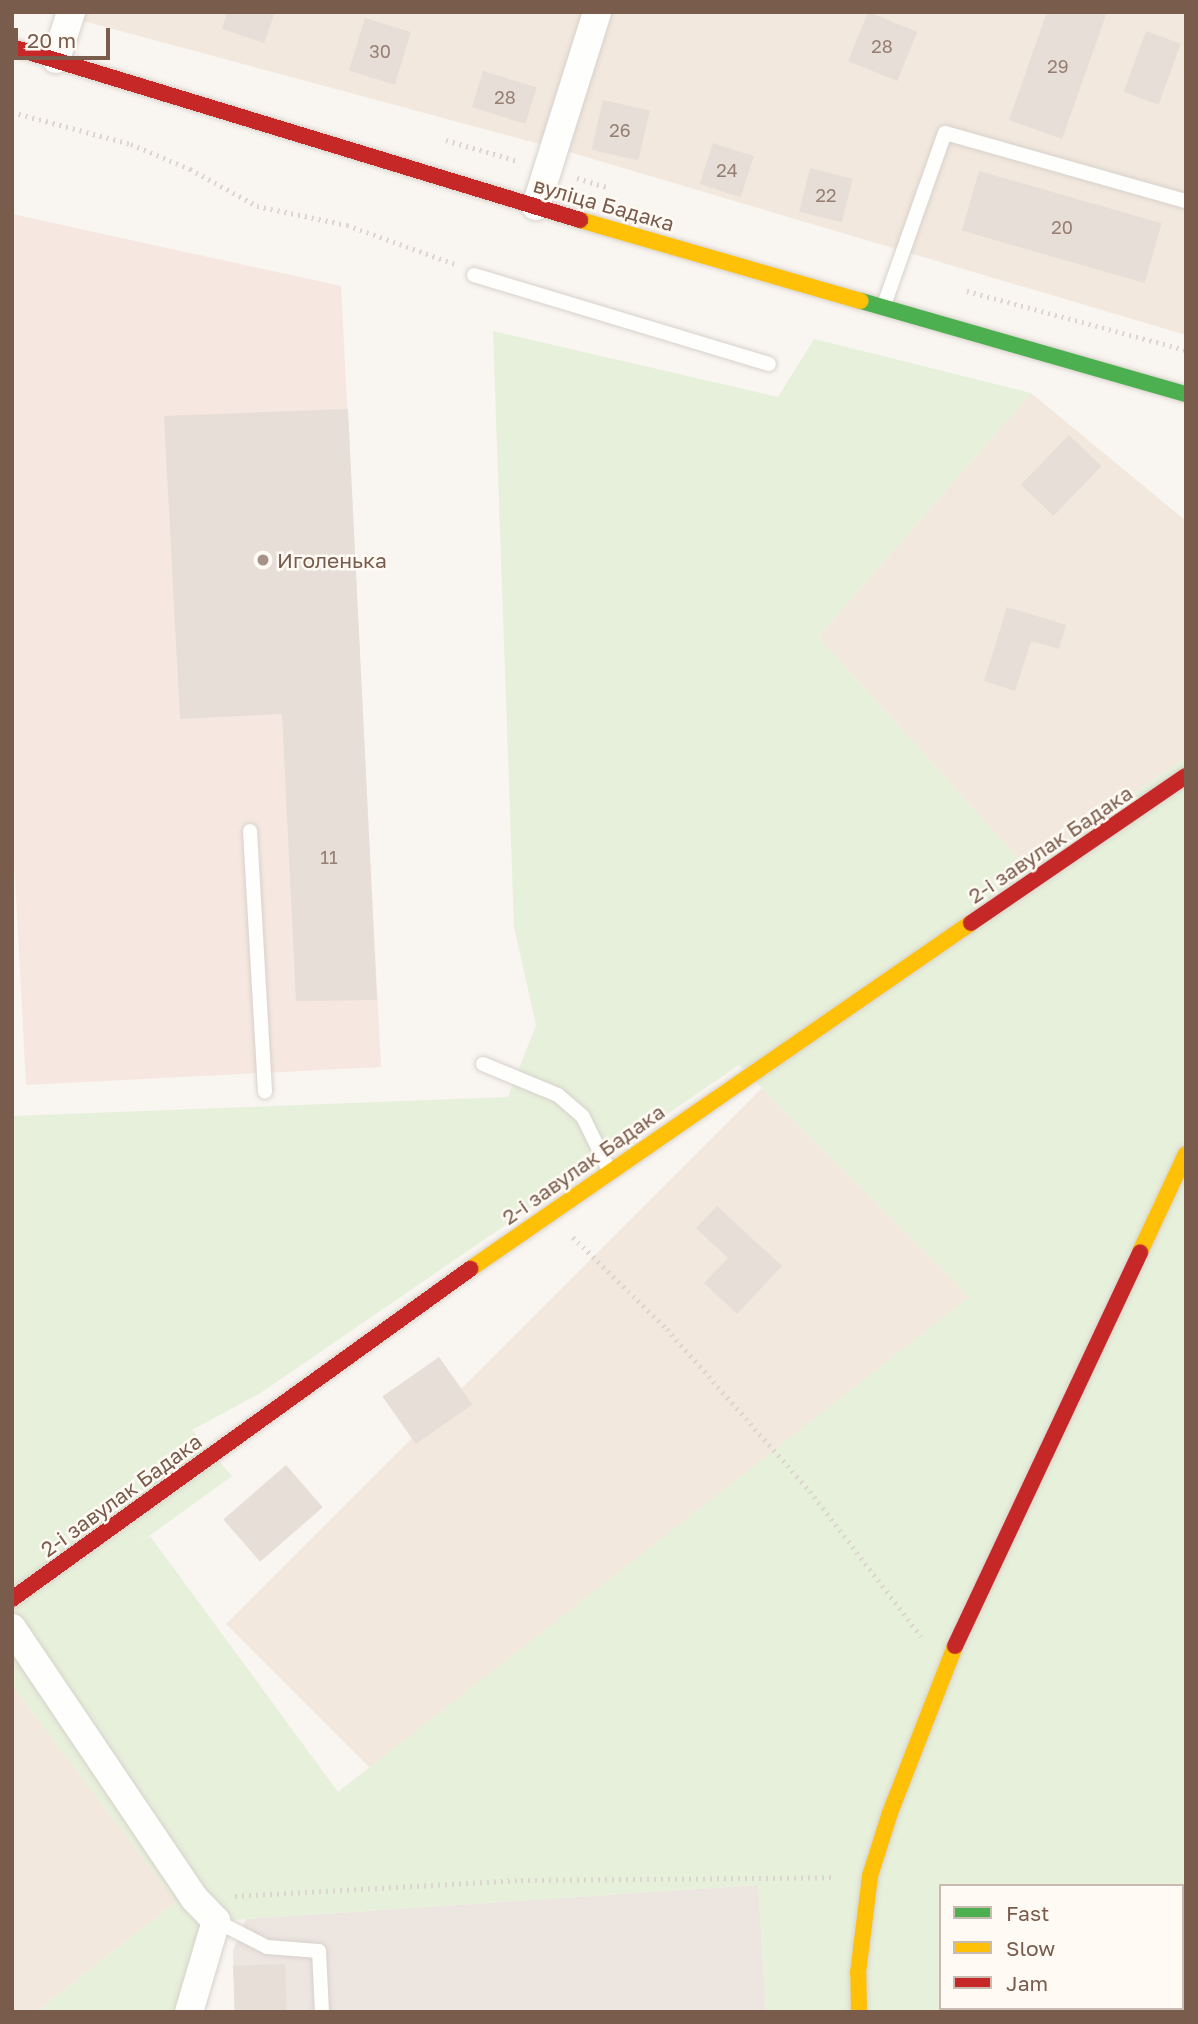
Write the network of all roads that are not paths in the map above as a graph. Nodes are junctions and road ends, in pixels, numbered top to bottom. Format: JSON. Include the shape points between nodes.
{"nodes":[{"id":1,"x":71,"y":12,"type":"edge"},
{"id":2,"x":597,"y":12,"type":"edge"},
{"id":3,"x":12,"y":47,"type":"edge"},
{"id":4,"x":57,"y":60,"type":"junction"},
{"id":5,"x":1186,"y":201,"type":"edge"},
{"id":6,"x":536,"y":206,"type":"junction"},
{"id":7,"x":474,"y":275,"type":"road end"},
{"id":8,"x":884,"y":307,"type":"junction"},
{"id":9,"x":769,"y":364,"type":"dead end"},
{"id":10,"x":1186,"y":394,"type":"edge"},
{"id":11,"x":1186,"y":776,"type":"edge"},
{"id":12,"x":250,"y":831,"type":"dead end"},
{"id":13,"x":483,"y":1064,"type":"dead end"},
{"id":14,"x":265,"y":1092,"type":"dead end"},
{"id":15,"x":1186,"y":1154,"type":"edge"},
{"id":16,"x":609,"y":1170,"type":"junction"},
{"id":17,"x":12,"y":1599,"type":"edge"},
{"id":18,"x":12,"y":1628,"type":"edge"},
{"id":19,"x":216,"y":1921,"type":"junction"},
{"id":20,"x":189,"y":2012,"type":"edge"},
{"id":21,"x":322,"y":2012,"type":"edge"},
{"id":22,"x":859,"y":2012,"type":"edge"}],
"edges":[{"from":1,"to":4,"type":"street"},
{"from":2,"to":6,"type":"street"},
{"from":3,"to":4,"type":"street","name":"вуліца Бадака"},
{"from":4,"to":6,"type":"street","name":"вуліца Бадака"},
{"from":5,"to":8,"type":"lane","via":[[945,133]]},
{"from":6,"to":8,"type":"street","name":"вуліца Бадака"},
{"from":7,"to":9,"type":"lane"},
{"from":8,"to":10,"type":"street","name":"вуліца Бадака"},
{"from":11,"to":16,"type":"street","name":"2-і завулак Бадака"},
{"from":12,"to":14,"type":"lane"},
{"from":13,"to":16,"type":"lane","via":[[558,1096],[583,1117]]},
{"from":15,"to":22,"type":"street","via":[[945,1667],[870,1876],[858,1973]]},
{"from":16,"to":17,"type":"street","name":"2-і завулак Бадака"},
{"from":18,"to":19,"type":"street","via":[[194,1898]]},
{"from":19,"to":20,"type":"street"},
{"from":19,"to":21,"type":"lane","via":[[267,1947],[319,1951]]}]}
